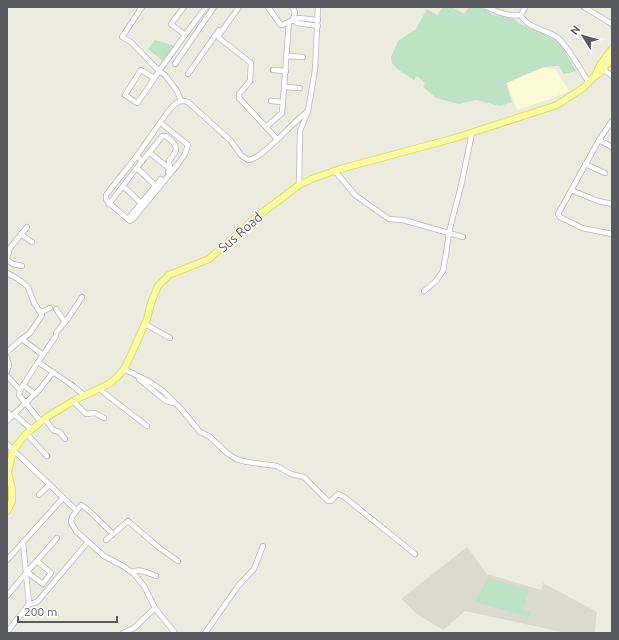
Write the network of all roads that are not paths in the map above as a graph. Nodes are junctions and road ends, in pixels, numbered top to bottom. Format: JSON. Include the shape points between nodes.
{"nodes":[{"id":1,"x":142,"y":7,"type":"edge"},
{"id":2,"x":184,"y":7,"type":"edge"},
{"id":3,"x":206,"y":7,"type":"edge"},
{"id":4,"x":214,"y":7,"type":"edge"},
{"id":5,"x":235,"y":7,"type":"edge"},
{"id":6,"x":239,"y":7,"type":"edge"},
{"id":7,"x":268,"y":7,"type":"edge"},
{"id":8,"x":292,"y":7,"type":"edge"},
{"id":9,"x":318,"y":7,"type":"edge"},
{"id":10,"x":487,"y":7,"type":"edge"},
{"id":11,"x":507,"y":7,"type":"edge"},
{"id":12,"x":525,"y":7,"type":"edge"},
{"id":13,"x":586,"y":7,"type":"edge"},
{"id":14,"x":504,"y":13,"type":"junction"},
{"id":15,"x":522,"y":15,"type":"junction"},
{"id":16,"x":292,"y":20,"type":"junction"},
{"id":17,"x":318,"y":23,"type":"junction"},
{"id":18,"x":612,"y":24,"type":"edge"},
{"id":19,"x":185,"y":35,"type":"junction"},
{"id":20,"x":612,"y":49,"type":"edge"},
{"id":21,"x":288,"y":56,"type":"junction"},
{"id":22,"x":302,"y":57,"type":"dead end"},
{"id":23,"x":612,"y":58,"type":"edge"},
{"id":24,"x":175,"y":64,"type":"dead end"},
{"id":25,"x":604,"y":69,"type":"junction"},
{"id":26,"x":273,"y":70,"type":"dead end"},
{"id":27,"x":158,"y":71,"type":"junction"},
{"id":28,"x":286,"y":71,"type":"junction"},
{"id":29,"x":188,"y":74,"type":"dead end"},
{"id":30,"x":595,"y":76,"type":"junction"},
{"id":31,"x":612,"y":76,"type":"edge"},
{"id":32,"x":154,"y":78,"type":"junction"},
{"id":33,"x":588,"y":83,"type":"junction"},
{"id":34,"x":285,"y":86,"type":"junction"},
{"id":35,"x":300,"y":88,"type":"dead end"},
{"id":36,"x":181,"y":101,"type":"junction"},
{"id":37,"x":271,"y":101,"type":"dead end"},
{"id":38,"x":283,"y":102,"type":"junction"},
{"id":39,"x":308,"y":111,"type":"junction"},
{"id":40,"x":612,"y":121,"type":"edge"},
{"id":41,"x":161,"y":123,"type":"junction"},
{"id":42,"x":266,"y":126,"type":"junction"},
{"id":43,"x":472,"y":133,"type":"junction"},
{"id":44,"x":277,"y":139,"type":"junction"},
{"id":45,"x":599,"y":140,"type":"junction"},
{"id":46,"x":612,"y":147,"type":"edge"},
{"id":47,"x":150,"y":152,"type":"junction"},
{"id":48,"x":137,"y":156,"type":"junction"},
{"id":49,"x":142,"y":161,"type":"junction"},
{"id":50,"x":585,"y":164,"type":"junction"},
{"id":51,"x":137,"y":168,"type":"junction"},
{"id":52,"x":170,"y":168,"type":"junction"},
{"id":53,"x":335,"y":171,"type":"junction"},
{"id":54,"x":605,"y":173,"type":"dead end"},
{"id":55,"x":299,"y":185,"type":"junction"},
{"id":56,"x":123,"y":186,"type":"junction"},
{"id":57,"x":156,"y":186,"type":"junction"},
{"id":58,"x":571,"y":190,"type":"junction"},
{"id":59,"x":141,"y":203,"type":"junction"},
{"id":60,"x":109,"y":204,"type":"junction"},
{"id":61,"x":612,"y":204,"type":"edge"},
{"id":62,"x":128,"y":219,"type":"junction"},
{"id":63,"x":27,"y":227,"type":"dead end"},
{"id":64,"x":448,"y":232,"type":"junction"},
{"id":65,"x":21,"y":234,"type":"junction"},
{"id":66,"x":612,"y":234,"type":"edge"},
{"id":67,"x":463,"y":237,"type":"dead end"},
{"id":68,"x":32,"y":242,"type":"dead end"},
{"id":69,"x":7,"y":259,"type":"edge"},
{"id":70,"x":22,"y":266,"type":"dead end"},
{"id":71,"x":7,"y":273,"type":"edge"},
{"id":72,"x":424,"y":291,"type":"dead end"},
{"id":73,"x":82,"y":297,"type":"dead end"},
{"id":74,"x":41,"y":312,"type":"junction"},
{"id":75,"x":65,"y":322,"type":"junction"},
{"id":76,"x":145,"y":324,"type":"junction"},
{"id":77,"x":170,"y":338,"type":"dead end"},
{"id":78,"x":22,"y":339,"type":"junction"},
{"id":79,"x":7,"y":352,"type":"edge"},
{"id":80,"x":43,"y":355,"type":"junction"},
{"id":81,"x":7,"y":358,"type":"edge"},
{"id":82,"x":38,"y":362,"type":"junction"},
{"id":83,"x":124,"y":369,"type":"junction"},
{"id":84,"x":7,"y":371,"type":"edge"},
{"id":85,"x":53,"y":372,"type":"junction"},
{"id":86,"x":7,"y":376,"type":"edge"},
{"id":87,"x":23,"y":385,"type":"junction"},
{"id":88,"x":101,"y":389,"type":"junction"},
{"id":89,"x":20,"y":390,"type":"junction"},
{"id":90,"x":35,"y":394,"type":"junction"},
{"id":91,"x":84,"y":396,"type":"junction"},
{"id":92,"x":74,"y":401,"type":"junction"},
{"id":93,"x":26,"y":402,"type":"junction"},
{"id":94,"x":7,"y":412,"type":"edge"},
{"id":95,"x":13,"y":415,"type":"junction"},
{"id":96,"x":104,"y":418,"type":"dead end"},
{"id":97,"x":43,"y":420,"type":"junction"},
{"id":98,"x":7,"y":421,"type":"edge"},
{"id":99,"x":147,"y":426,"type":"dead end"},
{"id":100,"x":29,"y":431,"type":"junction"},
{"id":101,"x":65,"y":438,"type":"dead end"},
{"id":102,"x":7,"y":444,"type":"edge"},
{"id":103,"x":13,"y":450,"type":"junction"},
{"id":104,"x":47,"y":456,"type":"dead end"},
{"id":105,"x":49,"y":485,"type":"junction"},
{"id":106,"x":38,"y":495,"type":"dead end"},
{"id":107,"x":63,"y":498,"type":"junction"},
{"id":108,"x":76,"y":510,"type":"junction"},
{"id":109,"x":7,"y":511,"type":"edge"},
{"id":110,"x":113,"y":534,"type":"junction"},
{"id":111,"x":57,"y":538,"type":"dead end"},
{"id":112,"x":106,"y":540,"type":"dead end"},
{"id":113,"x":23,"y":542,"type":"junction"},
{"id":114,"x":88,"y":542,"type":"junction"},
{"id":115,"x":263,"y":546,"type":"dead end"},
{"id":116,"x":415,"y":554,"type":"dead end"},
{"id":117,"x":7,"y":560,"type":"edge"},
{"id":118,"x":178,"y":561,"type":"dead end"},
{"id":119,"x":37,"y":562,"type":"junction"},
{"id":120,"x":27,"y":572,"type":"junction"},
{"id":121,"x":132,"y":572,"type":"junction"},
{"id":122,"x":156,"y":576,"type":"dead end"},
{"id":123,"x":7,"y":596,"type":"edge"},
{"id":124,"x":29,"y":604,"type":"junction"},
{"id":125,"x":155,"y":608,"type":"junction"},
{"id":126,"x":7,"y":632,"type":"edge"},
{"id":127,"x":123,"y":633,"type":"edge"},
{"id":128,"x":175,"y":633,"type":"edge"},
{"id":129,"x":205,"y":633,"type":"edge"}],
"edges":[{"from":1,"to":27,"type":"street","via":[[122,37],[131,42]]},
{"from":2,"to":19,"type":"street","via":[[171,24]]},
{"from":3,"to":19,"type":"street"},
{"from":4,"to":24,"type":"street"},
{"from":5,"to":29,"type":"street"},
{"from":6,"to":42,"type":"street","via":[[219,38],[252,63],[250,81],[238,96]]},
{"from":7,"to":16,"type":"street","via":[[280,24]]},
{"from":8,"to":16,"type":"street","via":[[295,12]]},
{"from":9,"to":17,"type":"street"},
{"from":10,"to":14,"type":"street"},
{"from":11,"to":14,"type":"street"},
{"from":12,"to":15,"type":"street"},
{"from":13,"to":18,"type":"street"},
{"from":14,"to":15,"type":"street"},
{"from":15,"to":33,"type":"street","via":[[528,23],[558,38]]},
{"from":16,"to":17,"type":"street","via":[[297,23]]},
{"from":16,"to":21,"type":"street"},
{"from":17,"to":39,"type":"street","via":[[315,70]]},
{"from":19,"to":27,"type":"street"},
{"from":20,"to":30,"type":"main road","name":"Sus Road"},
{"from":21,"to":22,"type":"street"},
{"from":21,"to":28,"type":"street"},
{"from":23,"to":25,"type":"main road","name":"Sus Road"},
{"from":25,"to":30,"type":"main road","name":"Sus Road"},
{"from":25,"to":31,"type":"street"},
{"from":26,"to":28,"type":"street"},
{"from":27,"to":32,"type":"street"},
{"from":27,"to":36,"type":"street","via":[[165,75]]},
{"from":28,"to":34,"type":"street"},
{"from":30,"to":33,"type":"main road","name":"Sus Road"},
{"from":32,"to":32,"type":"street","via":[[141,70],[124,95],[137,104]]},
{"from":33,"to":43,"type":"main road","name":"Sus Road","via":[[557,105]]},
{"from":34,"to":35,"type":"street"},
{"from":34,"to":38,"type":"street"},
{"from":36,"to":41,"type":"street","via":[[174,105]]},
{"from":36,"to":44,"type":"street","via":[[188,102],[248,160],[256,158]]},
{"from":37,"to":38,"type":"street"},
{"from":38,"to":42,"type":"street","via":[[281,114]]},
{"from":39,"to":44,"type":"street"},
{"from":39,"to":55,"type":"street","via":[[300,132]]},
{"from":40,"to":45,"type":"street"},
{"from":41,"to":48,"type":"street"},
{"from":41,"to":62,"type":"street","via":[[188,145],[185,154],[133,219]]},
{"from":42,"to":44,"type":"street"},
{"from":43,"to":53,"type":"main road","name":"Sus Road"},
{"from":43,"to":64,"type":"street"},
{"from":45,"to":46,"type":"street"},
{"from":45,"to":50,"type":"street"},
{"from":47,"to":49,"type":"street"},
{"from":47,"to":52,"type":"street"},
{"from":47,"to":52,"type":"street","via":[[162,136],[166,136],[176,144],[176,151],[169,161]]},
{"from":48,"to":49,"type":"street"},
{"from":48,"to":60,"type":"street","via":[[106,195]]},
{"from":49,"to":51,"type":"street"},
{"from":50,"to":54,"type":"street"},
{"from":50,"to":58,"type":"street"},
{"from":51,"to":56,"type":"street"},
{"from":51,"to":57,"type":"street"},
{"from":52,"to":57,"type":"street"},
{"from":53,"to":55,"type":"main road","name":"Sus Road"},
{"from":53,"to":64,"type":"street","via":[[355,195],[389,219],[403,220]]},
{"from":55,"to":76,"type":"main road","name":"Sus Road","via":[[258,216],[209,259],[169,274],[158,286]]},
{"from":56,"to":59,"type":"street"},
{"from":56,"to":60,"type":"street"},
{"from":57,"to":59,"type":"street"},
{"from":58,"to":61,"type":"street"},
{"from":58,"to":66,"type":"street","via":[[559,216],[582,228]]},
{"from":59,"to":62,"type":"street"},
{"from":60,"to":62,"type":"street"},
{"from":63,"to":65,"type":"street"},
{"from":64,"to":67,"type":"street"},
{"from":64,"to":72,"type":"street","via":[[443,271]]},
{"from":65,"to":68,"type":"street"},
{"from":65,"to":69,"type":"street","via":[[10,248]]},
{"from":69,"to":70,"type":"street"},
{"from":71,"to":74,"type":"street","via":[[28,287],[34,303]]},
{"from":73,"to":75,"type":"street"},
{"from":74,"to":75,"type":"street","via":[[53,309]]},
{"from":74,"to":78,"type":"street","via":[[42,317]]},
{"from":75,"to":80,"type":"street"},
{"from":76,"to":77,"type":"street"},
{"from":76,"to":83,"type":"main road","name":"Sus Road"},
{"from":78,"to":79,"type":"street"},
{"from":78,"to":80,"type":"street"},
{"from":80,"to":82,"type":"street"},
{"from":81,"to":84,"type":"street","via":[[10,365]]},
{"from":82,"to":85,"type":"street"},
{"from":82,"to":87,"type":"street"},
{"from":83,"to":88,"type":"main road","name":"Sus Road","via":[[110,384]]},
{"from":83,"to":116,"type":"street","via":[[163,391],[200,432],[236,459],[277,466],[291,474],[304,477],[328,501],[332,501],[338,494],[343,496]]},
{"from":85,"to":90,"type":"street"},
{"from":85,"to":91,"type":"street"},
{"from":86,"to":89,"type":"street"},
{"from":87,"to":89,"type":"street"},
{"from":87,"to":90,"type":"street"},
{"from":88,"to":91,"type":"main road","name":"Sus Road"},
{"from":88,"to":99,"type":"street"},
{"from":89,"to":93,"type":"street","via":[[19,395]]},
{"from":90,"to":93,"type":"street"},
{"from":91,"to":92,"type":"main road","name":"Sus Road"},
{"from":92,"to":96,"type":"street","via":[[86,414],[95,413]]},
{"from":92,"to":97,"type":"main road","name":"Sus Road"},
{"from":93,"to":95,"type":"street"},
{"from":93,"to":97,"type":"street"},
{"from":94,"to":95,"type":"street"},
{"from":95,"to":98,"type":"street"},
{"from":95,"to":100,"type":"street"},
{"from":97,"to":100,"type":"main road","name":"Sus Road"},
{"from":97,"to":101,"type":"street"},
{"from":100,"to":103,"type":"main road","name":"Sus Road"},
{"from":100,"to":104,"type":"street"},
{"from":102,"to":103,"type":"street"},
{"from":103,"to":105,"type":"street"},
{"from":103,"to":109,"type":"main road","name":"Sus Road","via":[[8,473],[12,501]]},
{"from":105,"to":106,"type":"street"},
{"from":105,"to":107,"type":"street"},
{"from":107,"to":108,"type":"street"},
{"from":107,"to":113,"type":"street"},
{"from":108,"to":110,"type":"street","via":[[81,505]]},
{"from":108,"to":114,"type":"street","via":[[71,522],[76,531]]},
{"from":110,"to":112,"type":"street"},
{"from":110,"to":118,"type":"street","via":[[128,521]]},
{"from":111,"to":119,"type":"street"},
{"from":113,"to":117,"type":"street"},
{"from":113,"to":120,"type":"street"},
{"from":114,"to":121,"type":"street","via":[[104,556]]},
{"from":114,"to":124,"type":"street","via":[[37,602]]},
{"from":115,"to":129,"type":"street","via":[[254,569],[238,586]]},
{"from":119,"to":120,"type":"street"},
{"from":119,"to":120,"type":"street","via":[[51,573],[43,584]]},
{"from":120,"to":123,"type":"street"},
{"from":120,"to":124,"type":"street"},
{"from":121,"to":122,"type":"street","via":[[143,571]]},
{"from":121,"to":125,"type":"street","via":[[144,586]]},
{"from":124,"to":126,"type":"street"},
{"from":125,"to":127,"type":"street","via":[[134,628]]},
{"from":125,"to":128,"type":"street"}]}
